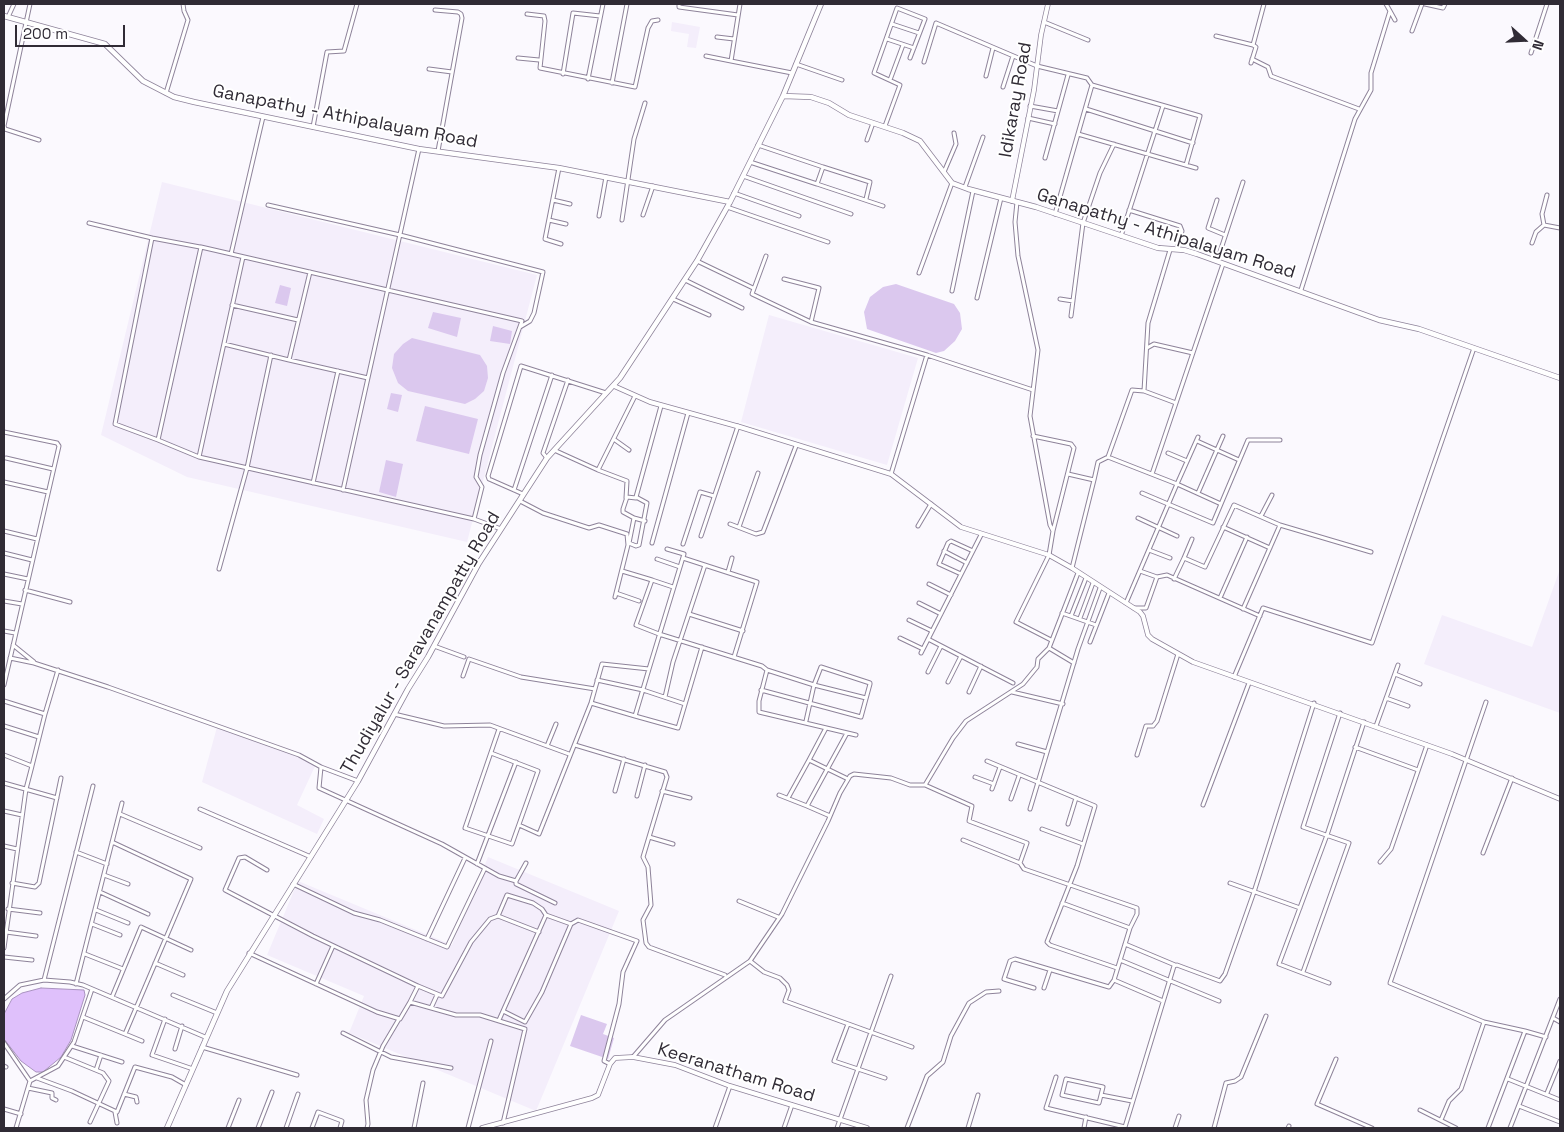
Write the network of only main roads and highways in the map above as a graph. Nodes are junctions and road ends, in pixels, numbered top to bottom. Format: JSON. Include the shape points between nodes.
{"nodes":[{"id":1,"x":821,"y":4,"type":"edge"},
{"id":2,"x":6,"y":16,"type":"edge"},
{"id":3,"x":783,"y":96,"type":"junction"},
{"id":4,"x":730,"y":202,"type":"junction"},
{"id":5,"x":1560,"y":378,"type":"edge"},
{"id":6,"x":167,"y":1128,"type":"edge"}],
"edges":[{"from":1,"to":3,"type":"main road","name":"Thudiyalur - Saravanampatty Road"},
{"from":2,"to":4,"type":"main road","name":"Ganapathy - Athipalayam Road","via":[[105,44],[143,81],[194,102],[419,149],[560,168]]},
{"from":3,"to":4,"type":"main road","name":"Thudiyalur - Saravanampatty Road"},
{"from":3,"to":5,"type":"main road","name":"Ganapathy - Athipalayam Road","via":[[811,96],[849,115],[920,141],[952,183],[973,191],[1170,250],[1184,250],[1379,320],[1419,329]]},
{"from":4,"to":6,"type":"main road","name":"Thudiyalur - Saravanampatty Road","via":[[698,261],[614,386],[547,458],[479,563],[358,781],[249,953],[205,1037]]}]}
